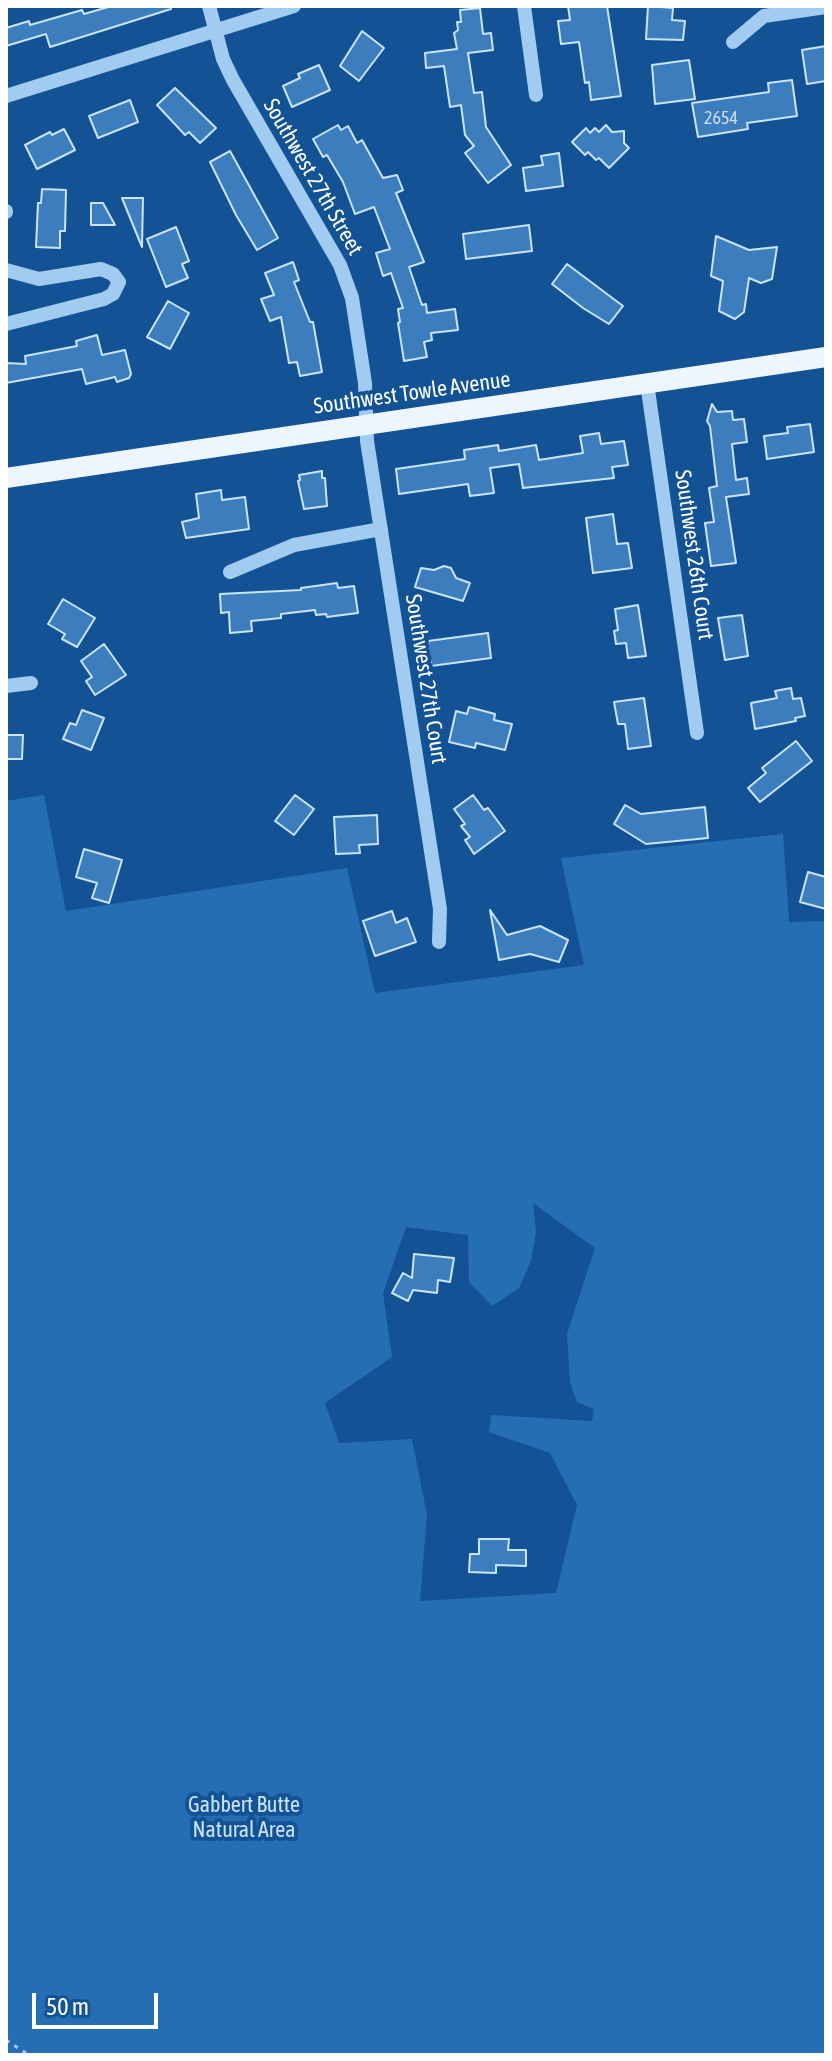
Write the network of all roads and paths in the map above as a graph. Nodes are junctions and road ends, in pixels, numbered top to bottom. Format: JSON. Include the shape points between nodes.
{"nodes":[{"id":1,"x":209,"y":6,"type":"edge"},
{"id":2,"x":294,"y":6,"type":"edge"},
{"id":3,"x":524,"y":6,"type":"edge"},
{"id":4,"x":826,"y":7,"type":"edge"},
{"id":5,"x":215,"y":32,"type":"junction"},
{"id":6,"x":733,"y":42,"type":"dead end"},
{"id":7,"x":536,"y":95,"type":"dead end"},
{"id":8,"x":6,"y":96,"type":"edge"},
{"id":9,"x":6,"y":270,"type":"edge"},
{"id":10,"x":6,"y":324,"type":"edge"},
{"id":11,"x":826,"y":357,"type":"edge"},
{"id":12,"x":647,"y":383,"type":"junction"},
{"id":13,"x":368,"y":423,"type":"junction"},
{"id":14,"x":6,"y":478,"type":"edge"},
{"id":15,"x":381,"y":529,"type":"junction"},
{"id":16,"x":230,"y":572,"type":"dead end"},
{"id":17,"x":31,"y":683,"type":"dead end"},
{"id":18,"x":6,"y":686,"type":"edge"},
{"id":19,"x":697,"y":733,"type":"dead end"},
{"id":20,"x":439,"y":942,"type":"dead end"},
{"id":21,"x":6,"y":2040,"type":"edge"},
{"id":22,"x":29,"y":2055,"type":"edge"}],
"edges":[{"from":1,"to":5,"type":"street","name":"Southwest 27th Street"},
{"from":2,"to":5,"type":"street"},
{"from":3,"to":7,"type":"street"},
{"from":4,"to":6,"type":"street","via":[[764,16]]},
{"from":5,"to":8,"type":"street"},
{"from":5,"to":13,"type":"street","name":"Southwest 27th Street","via":[[233,80],[340,265],[359,334]]},
{"from":9,"to":10,"type":"street","via":[[39,279],[101,269],[119,282],[104,299]]},
{"from":11,"to":12,"type":"main road","name":"Southwest Towle Avenue"},
{"from":12,"to":13,"type":"main road","name":"Southwest Towle Avenue"},
{"from":12,"to":19,"type":"street","name":"Southwest 26th Court"},
{"from":13,"to":14,"type":"main road","name":"Southwest Towle Avenue"},
{"from":13,"to":15,"type":"street","name":"Southwest 27th Court"},
{"from":15,"to":16,"type":"street","via":[[294,545]]},
{"from":15,"to":20,"type":"street","name":"Southwest 27th Court","via":[[440,909]]},
{"from":17,"to":18,"type":"street"},
{"from":21,"to":22,"type":"path"}]}
